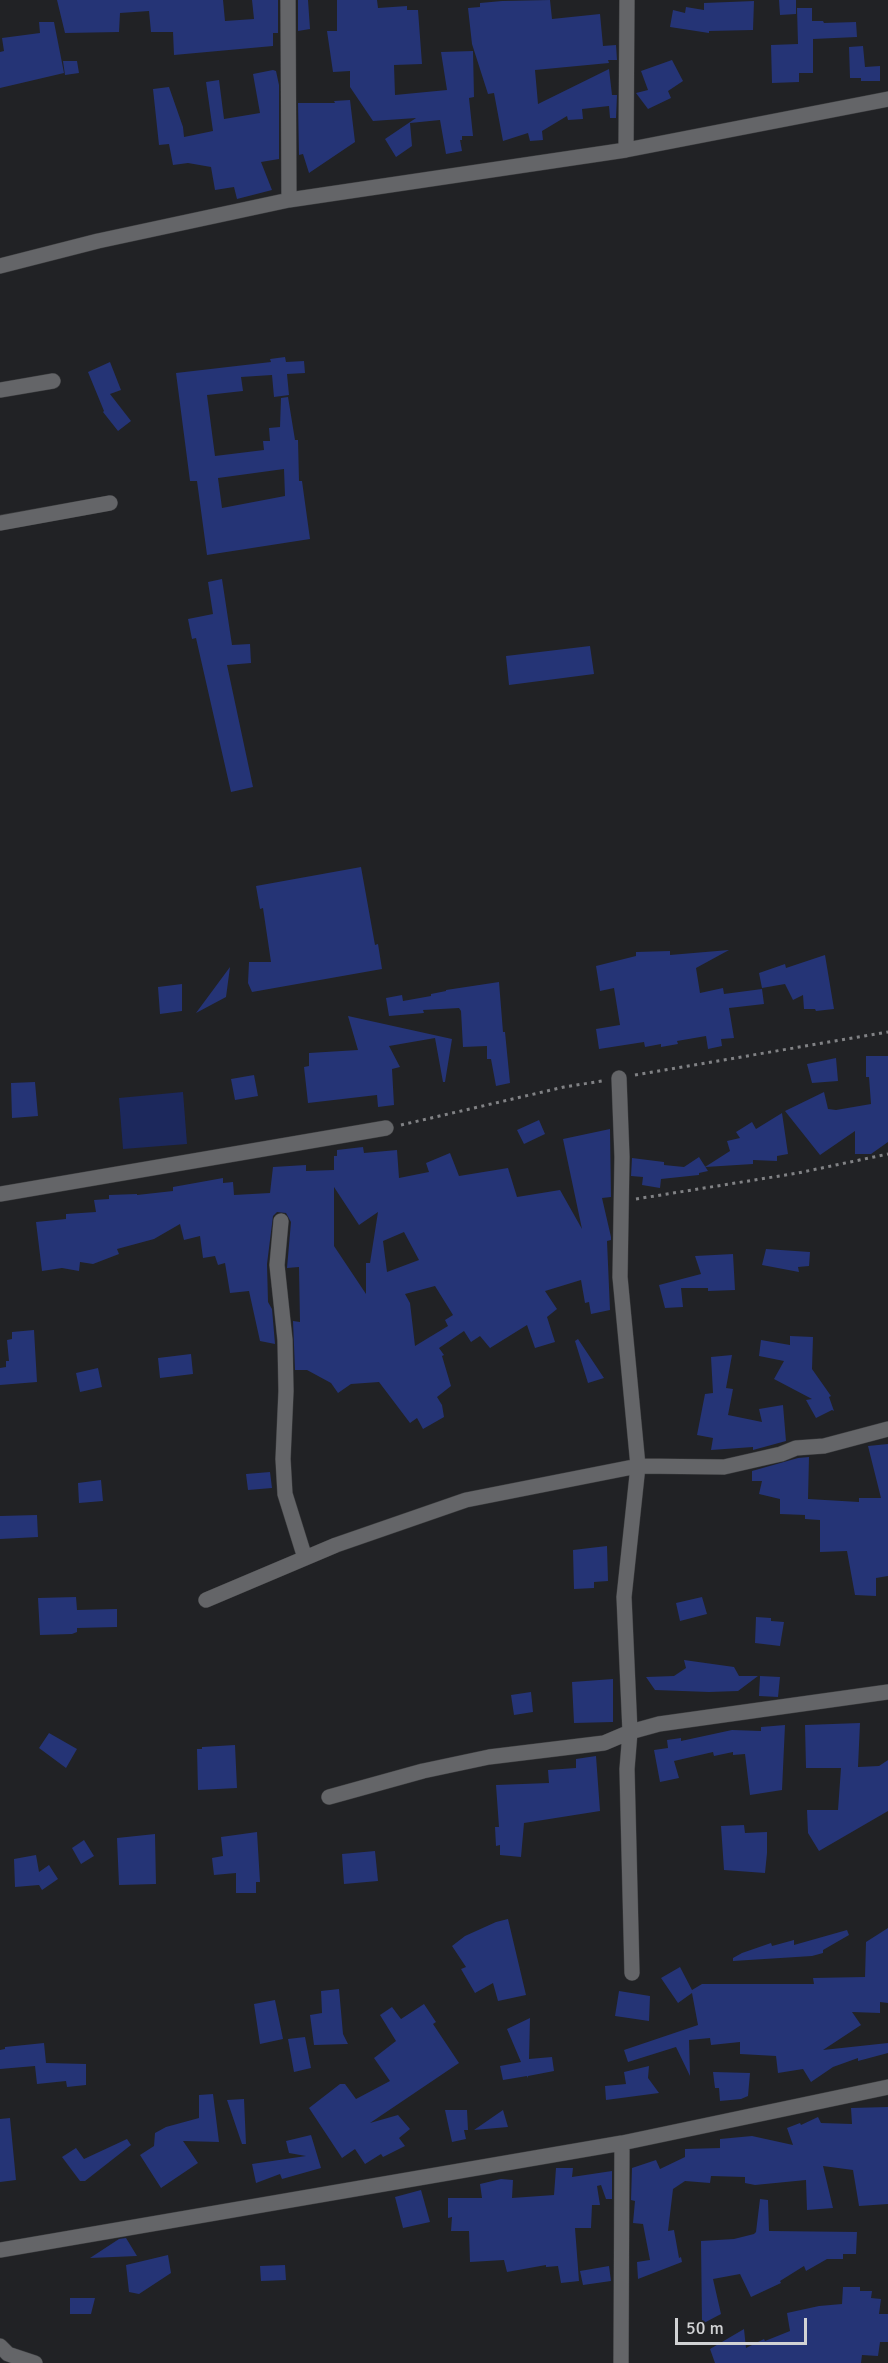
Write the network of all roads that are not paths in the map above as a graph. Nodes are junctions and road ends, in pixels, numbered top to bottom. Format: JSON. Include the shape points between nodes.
{"nodes":[{"id":1,"x":288,"y":0,"type":"edge"},
{"id":2,"x":627,"y":0,"type":"edge"},
{"id":3,"x":888,"y":99,"type":"edge"},
{"id":4,"x":626,"y":150,"type":"junction"},
{"id":5,"x":289,"y":200,"type":"junction"},
{"id":6,"x":0,"y":266,"type":"edge"},
{"id":7,"x":53,"y":381,"type":"dead end"},
{"id":8,"x":0,"y":390,"type":"edge"},
{"id":9,"x":110,"y":503,"type":"dead end"},
{"id":10,"x":0,"y":523,"type":"edge"},
{"id":11,"x":619,"y":1078,"type":"dead end"},
{"id":12,"x":386,"y":1128,"type":"dead end"},
{"id":13,"x":0,"y":1194,"type":"edge"},
{"id":14,"x":281,"y":1221,"type":"dead end"},
{"id":15,"x":888,"y":1429,"type":"edge"},
{"id":16,"x":638,"y":1466,"type":"junction"},
{"id":17,"x":305,"y":1558,"type":"junction"},
{"id":18,"x":206,"y":1600,"type":"dead end"},
{"id":19,"x":888,"y":1692,"type":"edge"},
{"id":20,"x":630,"y":1732,"type":"junction"},
{"id":21,"x":329,"y":1797,"type":"dead end"},
{"id":22,"x":632,"y":1973,"type":"dead end"},
{"id":23,"x":888,"y":2087,"type":"edge"},
{"id":24,"x":622,"y":2143,"type":"junction"},
{"id":25,"x":0,"y":2250,"type":"edge"},
{"id":26,"x":0,"y":2346,"type":"edge"},
{"id":27,"x":35,"y":2363,"type":"edge"},
{"id":28,"x":621,"y":2363,"type":"edge"}],
"edges":[{"from":1,"to":5,"type":"street"},
{"from":2,"to":4,"type":"street"},
{"from":3,"to":4,"type":"street"},
{"from":4,"to":5,"type":"street"},
{"from":5,"to":6,"type":"street","via":[[98,240]]},
{"from":7,"to":8,"type":"street"},
{"from":9,"to":10,"type":"street"},
{"from":11,"to":16,"type":"street","via":[[620,1277]]},
{"from":12,"to":13,"type":"street"},
{"from":14,"to":17,"type":"street","via":[[277,1265],[285,1340],[285,1494]]},
{"from":15,"to":16,"type":"street","via":[[724,1467]]},
{"from":16,"to":17,"type":"street","via":[[466,1500]]},
{"from":16,"to":20,"type":"street","via":[[624,1597]]},
{"from":17,"to":18,"type":"street"},
{"from":19,"to":20,"type":"street","via":[[659,1724]]},
{"from":20,"to":21,"type":"street","via":[[604,1743],[434,1768]]},
{"from":20,"to":22,"type":"street","via":[[627,1769]]},
{"from":23,"to":24,"type":"street"},
{"from":24,"to":25,"type":"street"},
{"from":24,"to":28,"type":"street"},
{"from":26,"to":27,"type":"street","via":[[8,2354]]}]}
